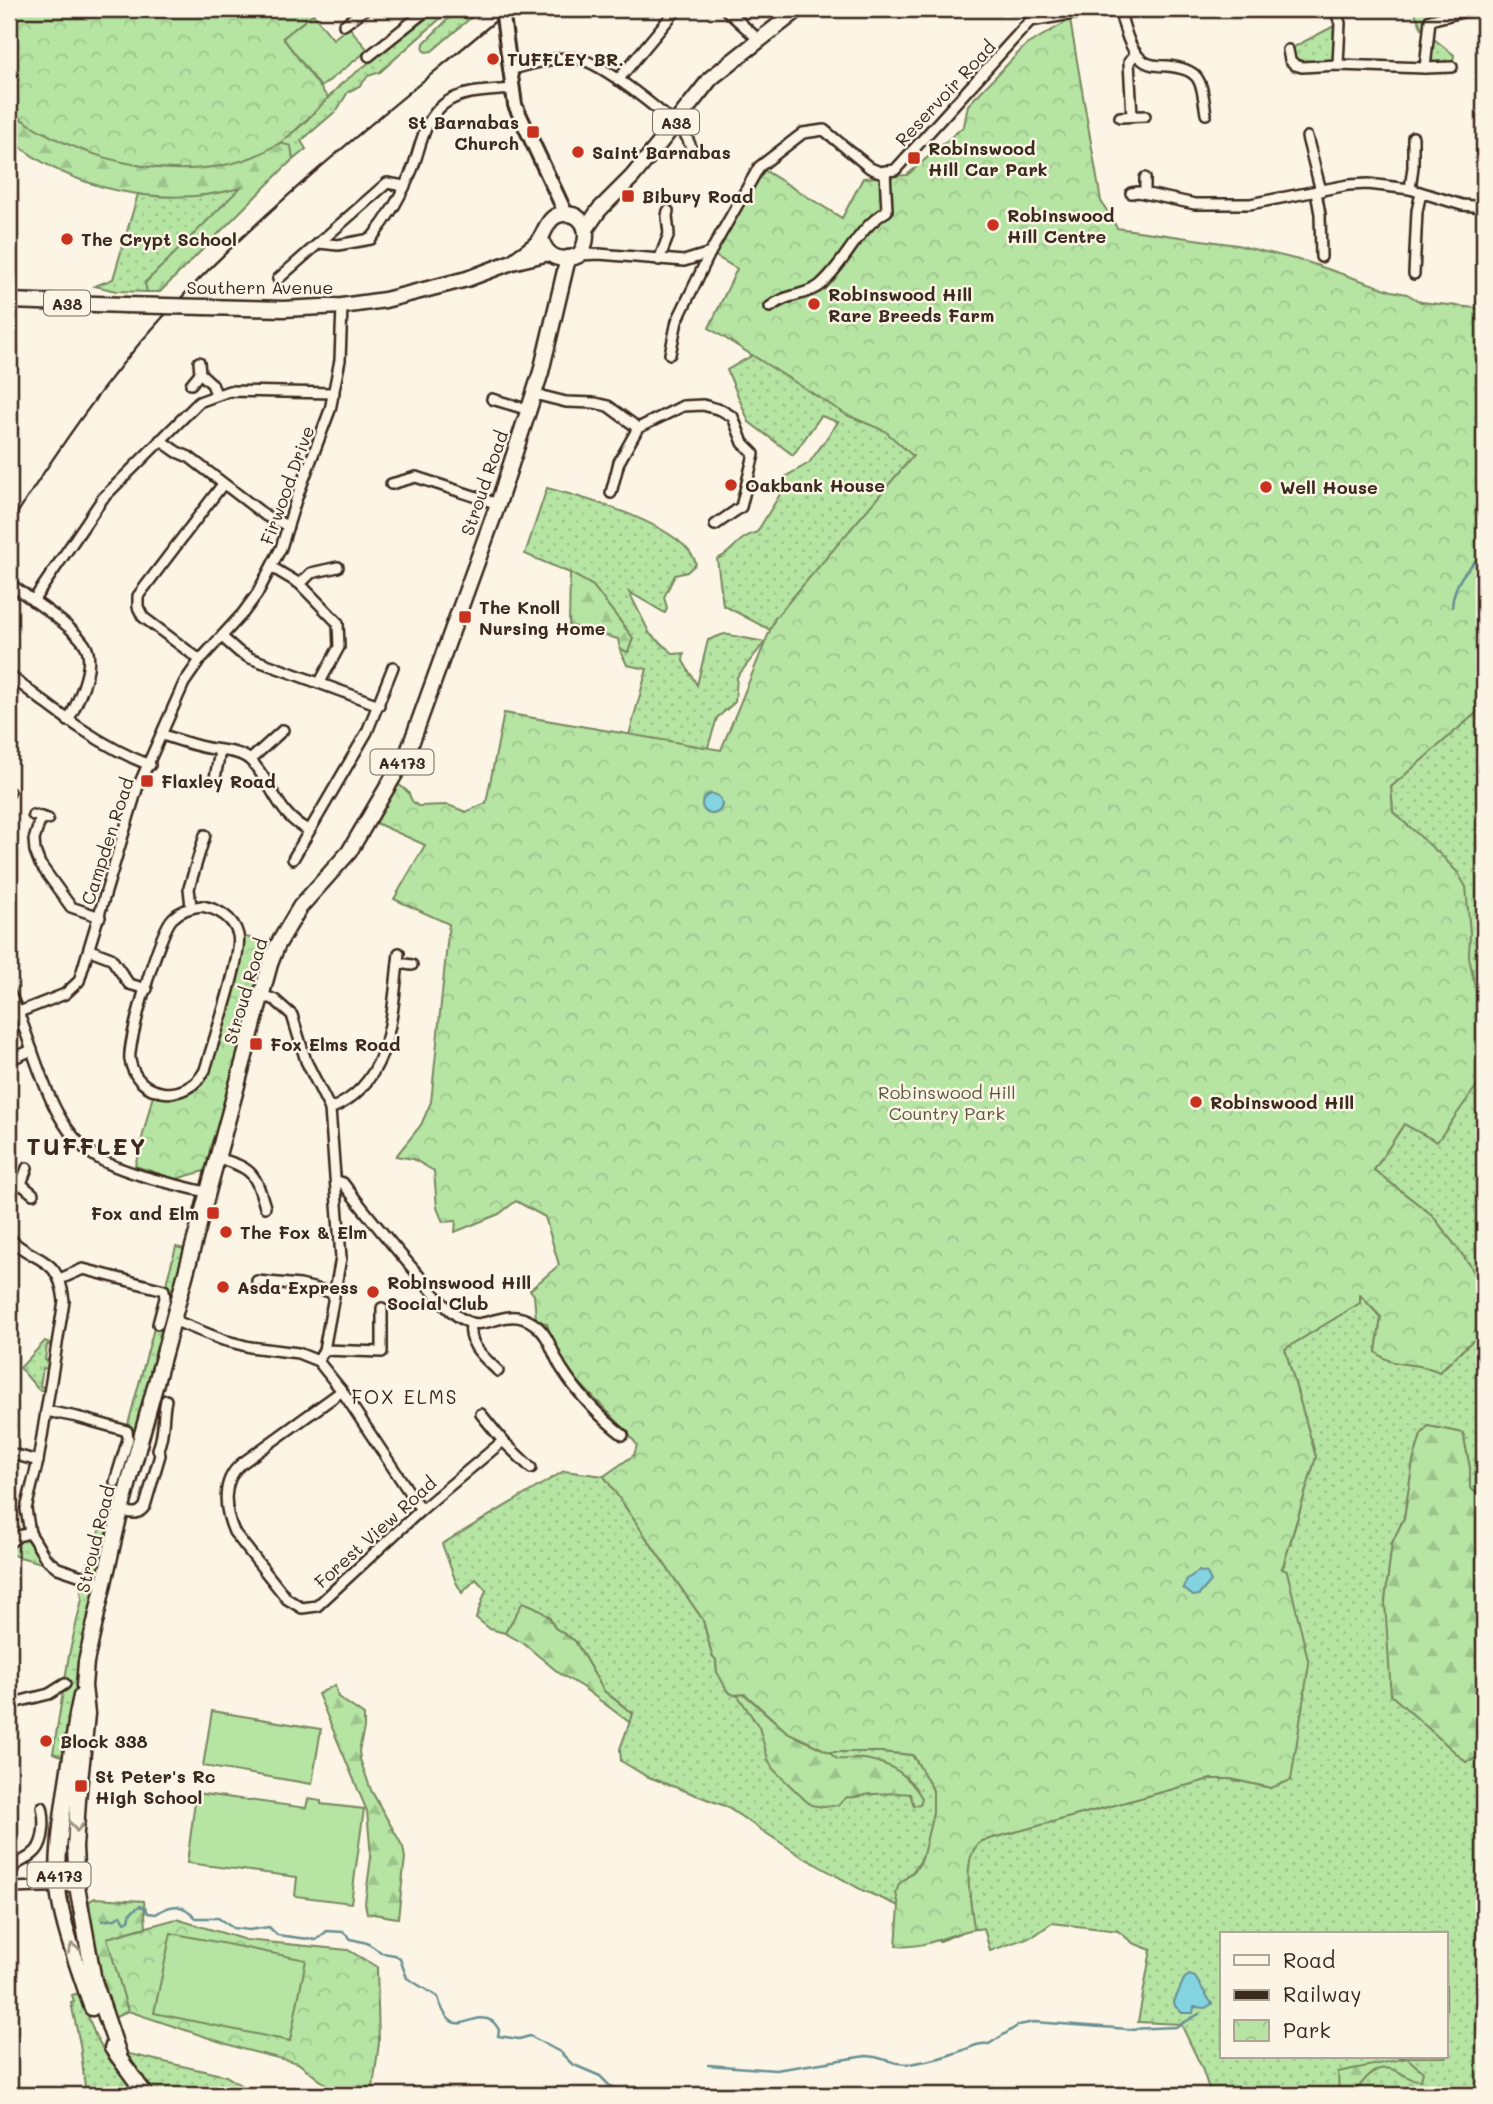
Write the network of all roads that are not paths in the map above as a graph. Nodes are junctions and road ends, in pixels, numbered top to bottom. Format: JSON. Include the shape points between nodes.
{"nodes":[{"id":1,"x":365,"y":9,"type":"edge"},
{"id":2,"x":428,"y":9,"type":"edge"},
{"id":3,"x":502,"y":9,"type":"edge"},
{"id":4,"x":677,"y":9,"type":"edge"},
{"id":5,"x":725,"y":9,"type":"edge"},
{"id":6,"x":799,"y":9,"type":"edge"},
{"id":7,"x":1102,"y":9,"type":"edge"},
{"id":8,"x":1119,"y":9,"type":"edge"},
{"id":9,"x":1335,"y":9,"type":"edge"},
{"id":10,"x":1474,"y":9,"type":"edge"},
{"id":11,"x":1078,"y":11,"type":"edge"},
{"id":12,"x":344,"y":25,"type":"dead end"},
{"id":13,"x":758,"y":39,"type":"junction"},
{"id":14,"x":1288,"y":50,"type":"dead end"},
{"id":15,"x":1136,"y":53,"type":"junction"},
{"id":16,"x":369,"y":56,"type":"dead end"},
{"id":17,"x":1338,"y":65,"type":"junction"},
{"id":18,"x":1452,"y":67,"type":"dead end"},
{"id":19,"x":1425,"y":68,"type":"junction"},
{"id":20,"x":509,"y":69,"type":"junction"},
{"id":21,"x":618,"y":79,"type":"junction"},
{"id":22,"x":512,"y":89,"type":"junction"},
{"id":23,"x":1206,"y":114,"type":"dead end"},
{"id":24,"x":1132,"y":116,"type":"junction"},
{"id":25,"x":1145,"y":116,"type":"dead end"},
{"id":26,"x":1120,"y":117,"type":"dead end"},
{"id":27,"x":674,"y":125,"type":"junction"},
{"id":28,"x":1307,"y":137,"type":"dead end"},
{"id":29,"x":1413,"y":137,"type":"dead end"},
{"id":30,"x":691,"y":147,"type":"dead end"},
{"id":31,"x":885,"y":171,"type":"junction"},
{"id":32,"x":1146,"y":178,"type":"dead end"},
{"id":33,"x":551,"y":184,"type":"junction"},
{"id":34,"x":404,"y":186,"type":"junction"},
{"id":35,"x":1410,"y":189,"type":"junction"},
{"id":36,"x":1318,"y":192,"type":"junction"},
{"id":37,"x":1132,"y":193,"type":"dead end"},
{"id":38,"x":1145,"y":193,"type":"junction"},
{"id":39,"x":1421,"y":193,"type":"junction"},
{"id":40,"x":1484,"y":207,"type":"edge"},
{"id":41,"x":668,"y":211,"type":"dead end"},
{"id":42,"x":549,"y":222,"type":"junction"},
{"id":43,"x":541,"y":238,"type":"junction"},
{"id":44,"x":571,"y":241,"type":"junction"},
{"id":45,"x":319,"y":243,"type":"junction"},
{"id":46,"x":1325,"y":252,"type":"dead end"},
{"id":47,"x":710,"y":254,"type":"junction"},
{"id":48,"x":659,"y":260,"type":"junction"},
{"id":49,"x":512,"y":262,"type":"junction"},
{"id":50,"x":1414,"y":274,"type":"dead end"},
{"id":51,"x":278,"y":279,"type":"dead end"},
{"id":52,"x":773,"y":300,"type":"dead end"},
{"id":53,"x":9,"y":301,"type":"edge"},
{"id":54,"x":342,"y":306,"type":"junction"},
{"id":55,"x":670,"y":354,"type":"dead end"},
{"id":56,"x":199,"y":362,"type":"dead end"},
{"id":57,"x":200,"y":373,"type":"junction"},
{"id":58,"x":191,"y":384,"type":"dead end"},
{"id":59,"x":334,"y":393,"type":"junction"},
{"id":60,"x":216,"y":394,"type":"junction"},
{"id":61,"x":534,"y":394,"type":"junction"},
{"id":62,"x":492,"y":399,"type":"dead end"},
{"id":63,"x":528,"y":410,"type":"junction"},
{"id":64,"x":638,"y":428,"type":"junction"},
{"id":65,"x":160,"y":440,"type":"junction"},
{"id":66,"x":223,"y":484,"type":"junction"},
{"id":67,"x":397,"y":485,"type":"dead end"},
{"id":68,"x":610,"y":494,"type":"dead end"},
{"id":69,"x":498,"y":504,"type":"junction"},
{"id":70,"x":715,"y":525,"type":"dead end"},
{"id":71,"x":288,"y":526,"type":"junction"},
{"id":72,"x":272,"y":568,"type":"junction"},
{"id":73,"x":335,"y":568,"type":"dead end"},
{"id":74,"x":9,"y":583,"type":"edge"},
{"id":75,"x":300,"y":584,"type":"junction"},
{"id":76,"x":33,"y":601,"type":"junction"},
{"id":77,"x":222,"y":637,"type":"junction"},
{"id":78,"x":203,"y":657,"type":"junction"},
{"id":79,"x":393,"y":667,"type":"dead end"},
{"id":80,"x":9,"y":675,"type":"edge"},
{"id":81,"x":378,"y":675,"type":"dead end"},
{"id":82,"x":388,"y":678,"type":"junction"},
{"id":83,"x":320,"y":682,"type":"junction"},
{"id":84,"x":379,"y":705,"type":"junction"},
{"id":85,"x":68,"y":721,"type":"junction"},
{"id":86,"x":283,"y":730,"type":"dead end"},
{"id":87,"x":163,"y":735,"type":"junction"},
{"id":88,"x":220,"y":751,"type":"junction"},
{"id":89,"x":250,"y":761,"type":"junction"},
{"id":90,"x":150,"y":765,"type":"junction"},
{"id":91,"x":215,"y":778,"type":"dead end"},
{"id":92,"x":41,"y":817,"type":"dead end"},
{"id":93,"x":309,"y":830,"type":"junction"},
{"id":94,"x":205,"y":835,"type":"dead end"},
{"id":95,"x":293,"y":859,"type":"dead end"},
{"id":96,"x":191,"y":907,"type":"junction"},
{"id":97,"x":100,"y":917,"type":"junction"},
{"id":98,"x":90,"y":950,"type":"junction"},
{"id":99,"x":412,"y":965,"type":"dead end"},
{"id":100,"x":147,"y":989,"type":"junction"},
{"id":101,"x":9,"y":992,"type":"edge"},
{"id":102,"x":262,"y":995,"type":"junction"},
{"id":103,"x":19,"y":1012,"type":"junction"},
{"id":104,"x":32,"y":1051,"type":"junction"},
{"id":105,"x":9,"y":1060,"type":"edge"},
{"id":106,"x":330,"y":1109,"type":"junction"},
{"id":107,"x":217,"y":1158,"type":"junction"},
{"id":108,"x":27,"y":1168,"type":"dead end"},
{"id":109,"x":337,"y":1181,"type":"junction"},
{"id":110,"x":21,"y":1184,"type":"junction"},
{"id":111,"x":9,"y":1190,"type":"edge"},
{"id":112,"x":209,"y":1193,"type":"junction"},
{"id":113,"x":33,"y":1194,"type":"dead end"},
{"id":114,"x":266,"y":1203,"type":"dead end"},
{"id":115,"x":10,"y":1242,"type":"edge"},
{"id":116,"x":60,"y":1279,"type":"junction"},
{"id":117,"x":257,"y":1282,"type":"dead end"},
{"id":118,"x":334,"y":1293,"type":"junction"},
{"id":119,"x":382,"y":1308,"type":"dead end"},
{"id":120,"x":173,"y":1320,"type":"junction"},
{"id":121,"x":471,"y":1323,"type":"junction"},
{"id":122,"x":158,"y":1324,"type":"dead end"},
{"id":123,"x":324,"y":1350,"type":"junction"},
{"id":124,"x":318,"y":1362,"type":"junction"},
{"id":125,"x":498,"y":1371,"type":"dead end"},
{"id":126,"x":342,"y":1391,"type":"junction"},
{"id":127,"x":166,"y":1400,"type":"dead end"},
{"id":128,"x":46,"y":1411,"type":"junction"},
{"id":129,"x":481,"y":1414,"type":"dead end"},
{"id":130,"x":623,"y":1435,"type":"dead end"},
{"id":131,"x":503,"y":1441,"type":"junction"},
{"id":132,"x":140,"y":1442,"type":"junction"},
{"id":133,"x":158,"y":1449,"type":"junction"},
{"id":134,"x":9,"y":1453,"type":"edge"},
{"id":135,"x":38,"y":1461,"type":"junction"},
{"id":136,"x":531,"y":1468,"type":"dead end"},
{"id":137,"x":115,"y":1482,"type":"dead end"},
{"id":138,"x":421,"y":1510,"type":"junction"},
{"id":139,"x":121,"y":1511,"type":"junction"},
{"id":140,"x":30,"y":1533,"type":"junction"},
{"id":141,"x":9,"y":1543,"type":"edge"},
{"id":142,"x":102,"y":1583,"type":"junction"},
{"id":143,"x":65,"y":1684,"type":"dead end"},
{"id":144,"x":84,"y":1686,"type":"junction"},
{"id":145,"x":9,"y":1704,"type":"edge"},
{"id":146,"x":42,"y":1807,"type":"dead end"},
{"id":147,"x":9,"y":1886,"type":"edge"},
{"id":148,"x":76,"y":1886,"type":"junction"},
{"id":149,"x":58,"y":1887,"type":"junction"},
{"id":150,"x":89,"y":1982,"type":"junction"},
{"id":151,"x":146,"y":2095,"type":"edge"}],
"edges":[{"from":1,"to":12,"type":"street"},
{"from":2,"to":16,"type":"street"},
{"from":3,"to":20,"type":"main road","bridge":true},
{"from":4,"to":21,"type":"street"},
{"from":5,"to":13,"type":"street"},
{"from":6,"to":13,"type":"main road","number":"A38"},
{"from":7,"to":11,"type":"street","name":"Reservoir Road"},
{"from":8,"to":15,"type":"street"},
{"from":9,"to":17,"type":"street","via":[[1340,23]]},
{"from":10,"to":19,"type":"street","via":[[1430,20]]},
{"from":11,"to":31,"type":"street","name":"Reservoir Road","via":[[1030,21],[895,170]]},
{"from":13,"to":27,"type":"main road","number":"A38","via":[[710,78]]},
{"from":14,"to":17,"type":"street","via":[[1295,65]]},
{"from":15,"to":23,"type":"street","via":[[1152,65],[1192,71],[1202,86]]},
{"from":15,"to":24,"type":"street","via":[[1129,62]]},
{"from":17,"to":19,"type":"street"},
{"from":18,"to":19,"type":"street"},
{"from":20,"to":21,"type":"street","via":[[576,58]]},
{"from":20,"to":22,"type":"main road"},
{"from":21,"to":27,"type":"street"},
{"from":22,"to":33,"type":"main road","via":[[517,112]]},
{"from":22,"to":34,"type":"street","via":[[472,93],[446,102],[424,132]]},
{"from":24,"to":25,"type":"street"},
{"from":24,"to":26,"type":"street"},
{"from":27,"to":30,"type":"street"},
{"from":27,"to":44,"type":"main road","number":"A38"},
{"from":28,"to":36,"type":"street"},
{"from":29,"to":35,"type":"street"},
{"from":31,"to":47,"type":"street","via":[[870,168],[824,130],[803,132],[759,167]]},
{"from":31,"to":52,"type":"street","via":[[887,211],[869,223],[820,285]]},
{"from":32,"to":38,"type":"street"},
{"from":33,"to":42,"type":"main road"},
{"from":33,"to":44,"type":"main road"},
{"from":34,"to":45,"type":"street","via":[[387,183]]},
{"from":34,"to":45,"type":"street","via":[[371,239]]},
{"from":35,"to":36,"type":"street","via":[[1368,184]]},
{"from":35,"to":39,"type":"street"},
{"from":36,"to":38,"type":"street","via":[[1224,205]]},
{"from":36,"to":46,"type":"street"},
{"from":37,"to":38,"type":"street"},
{"from":39,"to":40,"type":"street"},
{"from":39,"to":50,"type":"street"},
{"from":41,"to":48,"type":"street","via":[[669,234]]},
{"from":42,"to":43,"type":"main road","number":"A38"},
{"from":42,"to":44,"type":"main road","number":"A38","via":[[558,215]]},
{"from":43,"to":44,"type":"main road"},
{"from":43,"to":49,"type":"main road","number":"A38"},
{"from":44,"to":48,"type":"street","via":[[599,254]]},
{"from":44,"to":49,"type":"main road","number":"A38"},
{"from":44,"to":61,"type":"main road","name":"Stroud Road","number":"A4173"},
{"from":45,"to":51,"type":"street"},
{"from":47,"to":48,"type":"street","via":[[684,261]]},
{"from":47,"to":55,"type":"street","via":[[677,321]]},
{"from":49,"to":54,"type":"main road","name":"Southern Avenue","number":"A38","via":[[404,296]]},
{"from":53,"to":54,"type":"main road","name":"Southern Avenue","number":"A38","bridge":true,"via":[[283,309]]},
{"from":54,"to":59,"type":"street","name":"Firwood Drive"},
{"from":56,"to":57,"type":"street"},
{"from":57,"to":58,"type":"street"},
{"from":57,"to":60,"type":"street"},
{"from":59,"to":60,"type":"street"},
{"from":59,"to":71,"type":"street","name":"Firwood Drive"},
{"from":60,"to":65,"type":"street","via":[[199,402]]},
{"from":61,"to":63,"type":"main road","name":"Stroud Road","number":"A4173"},
{"from":61,"to":64,"type":"street","via":[[608,406]]},
{"from":62,"to":63,"type":"street"},
{"from":63,"to":69,"type":"main road","name":"Stroud Road","number":"A4173"},
{"from":64,"to":68,"type":"street","via":[[619,462]]},
{"from":64,"to":70,"type":"street","via":[[683,406],[703,405],[733,417],[743,443],[754,454],[741,507]]},
{"from":65,"to":66,"type":"street"},
{"from":65,"to":76,"type":"street","via":[[103,498]]},
{"from":66,"to":71,"type":"street","via":[[266,516]]},
{"from":66,"to":78,"type":"street","via":[[138,596],[143,617]]},
{"from":67,"to":69,"type":"street","via":[[416,477]]},
{"from":69,"to":102,"type":"main road","name":"Stroud Road","number":"A4173","via":[[408,752],[349,852],[300,907],[270,964]]},
{"from":71,"to":72,"type":"street","name":"Firwood Drive"},
{"from":72,"to":75,"type":"street"},
{"from":72,"to":77,"type":"street","name":"Firwood Drive"},
{"from":73,"to":75,"type":"street","via":[[311,573]]},
{"from":74,"to":76,"type":"street"},
{"from":75,"to":83,"type":"street","via":[[339,624],[339,647]]},
{"from":76,"to":85,"type":"street","via":[[70,629],[86,648],[86,673]]},
{"from":77,"to":78,"type":"street","name":"Firwood Drive"},
{"from":77,"to":83,"type":"street","via":[[250,658]]},
{"from":78,"to":87,"type":"street","name":"Campden Road","via":[[184,683]]},
{"from":79,"to":82,"type":"street"},
{"from":80,"to":85,"type":"street"},
{"from":81,"to":82,"type":"street"},
{"from":82,"to":84,"type":"street"},
{"from":83,"to":84,"type":"street"},
{"from":84,"to":93,"type":"street","via":[[368,732]]},
{"from":85,"to":90,"type":"street"},
{"from":86,"to":89,"type":"street"},
{"from":87,"to":88,"type":"street"},
{"from":87,"to":90,"type":"street","name":"Campden Road"},
{"from":88,"to":89,"type":"street"},
{"from":88,"to":91,"type":"street"},
{"from":89,"to":93,"type":"street","via":[[286,814]]},
{"from":90,"to":97,"type":"street","name":"Campden Road","via":[[138,789]]},
{"from":92,"to":97,"type":"street","via":[[34,840],[40,864],[71,907]]},
{"from":93,"to":95,"type":"street"},
{"from":94,"to":96,"type":"street","via":[[189,888]]},
{"from":96,"to":100,"type":"street","via":[[165,927]]},
{"from":96,"to":100,"type":"street","via":[[210,908],[228,918],[239,945],[205,1070],[184,1091],[155,1090],[132,1069],[129,1048]]},
{"from":97,"to":98,"type":"street","name":"Campden Road"},
{"from":98,"to":100,"type":"street","via":[[111,958],[129,984]]},
{"from":98,"to":103,"type":"street","name":"Campden Road","via":[[71,990]]},
{"from":99,"to":106,"type":"street","via":[[399,958],[385,1050],[367,1083]]},
{"from":101,"to":103,"type":"street"},
{"from":102,"to":106,"type":"street","via":[[292,1015],[306,1061]]},
{"from":102,"to":107,"type":"main road","name":"Stroud Road","number":"A4173"},
{"from":103,"to":104,"type":"street"},
{"from":104,"to":105,"type":"street"},
{"from":104,"to":112,"type":"street","via":[[55,1109],[85,1148],[115,1165]]},
{"from":106,"to":109,"type":"street"},
{"from":107,"to":112,"type":"main road","name":"Stroud Road","number":"A4173"},
{"from":107,"to":114,"type":"street","via":[[257,1179]]},
{"from":108,"to":110,"type":"street"},
{"from":109,"to":118,"type":"street","via":[[341,1258]]},
{"from":109,"to":121,"type":"street","via":[[438,1297]]},
{"from":110,"to":111,"type":"street"},
{"from":110,"to":113,"type":"street"},
{"from":112,"to":120,"type":"main road","name":"Stroud Road","number":"A4173"},
{"from":115,"to":116,"type":"street","via":[[45,1261]]},
{"from":116,"to":122,"type":"street","via":[[83,1269],[163,1290]]},
{"from":116,"to":128,"type":"street","via":[[64,1301]]},
{"from":117,"to":118,"type":"street"},
{"from":118,"to":123,"type":"street"},
{"from":119,"to":123,"type":"street","via":[[382,1352]]},
{"from":120,"to":124,"type":"street","via":[[223,1340],[298,1353]]},
{"from":120,"to":132,"type":"main road","name":"Stroud Road","number":"A4173"},
{"from":121,"to":125,"type":"street","via":[[474,1346]]},
{"from":121,"to":130,"type":"street","via":[[510,1315],[534,1323],[581,1393]]},
{"from":123,"to":124,"type":"street"},
{"from":124,"to":126,"type":"street"},
{"from":126,"to":138,"type":"street"},
{"from":126,"to":138,"type":"street","name":"Forest View Road","via":[[234,1470],[226,1485],[234,1531],[287,1599],[311,1608]]},
{"from":127,"to":133,"type":"street","via":[[161,1422],[164,1435]]},
{"from":128,"to":135,"type":"street"},
{"from":128,"to":137,"type":"street","via":[[127,1431]]},
{"from":129,"to":131,"type":"street"},
{"from":131,"to":136,"type":"street"},
{"from":131,"to":138,"type":"street","name":"Forest View Road"},
{"from":132,"to":133,"type":"street"},
{"from":132,"to":139,"type":"main road","name":"Stroud Road","number":"A4173"},
{"from":133,"to":139,"type":"street","via":[[145,1506],[135,1514]]},
{"from":134,"to":135,"type":"street"},
{"from":135,"to":140,"type":"street","via":[[26,1509]]},
{"from":139,"to":142,"type":"main road","name":"Stroud Road","number":"A4173"},
{"from":140,"to":141,"type":"street"},
{"from":140,"to":142,"type":"street","via":[[46,1559],[58,1568]]},
{"from":142,"to":144,"type":"main road","name":"Stroud Road","number":"A4173"},
{"from":143,"to":145,"type":"street","via":[[49,1694]]},
{"from":144,"to":148,"type":"main road","name":"Stroud Road","number":"A4173","one_way":true,"via":[[87,1714]]},
{"from":144,"to":149,"type":"main road","name":"Stroud Road","number":"A4173","via":[[76,1715]]},
{"from":146,"to":147,"type":"street","via":[[45,1819],[40,1844],[36,1852],[12,1867]]},
{"from":147,"to":149,"type":"street"},
{"from":148,"to":149,"type":"street"},
{"from":148,"to":150,"type":"main road","name":"Stroud Road","number":"A4173"},
{"from":150,"to":149,"type":"main road","name":"Stroud Road","number":"A4173","one_way":true,"via":[[64,1917]]},
{"from":150,"to":151,"type":"main road","name":"Stroud Road","number":"A4173","via":[[95,2017]]}]}
